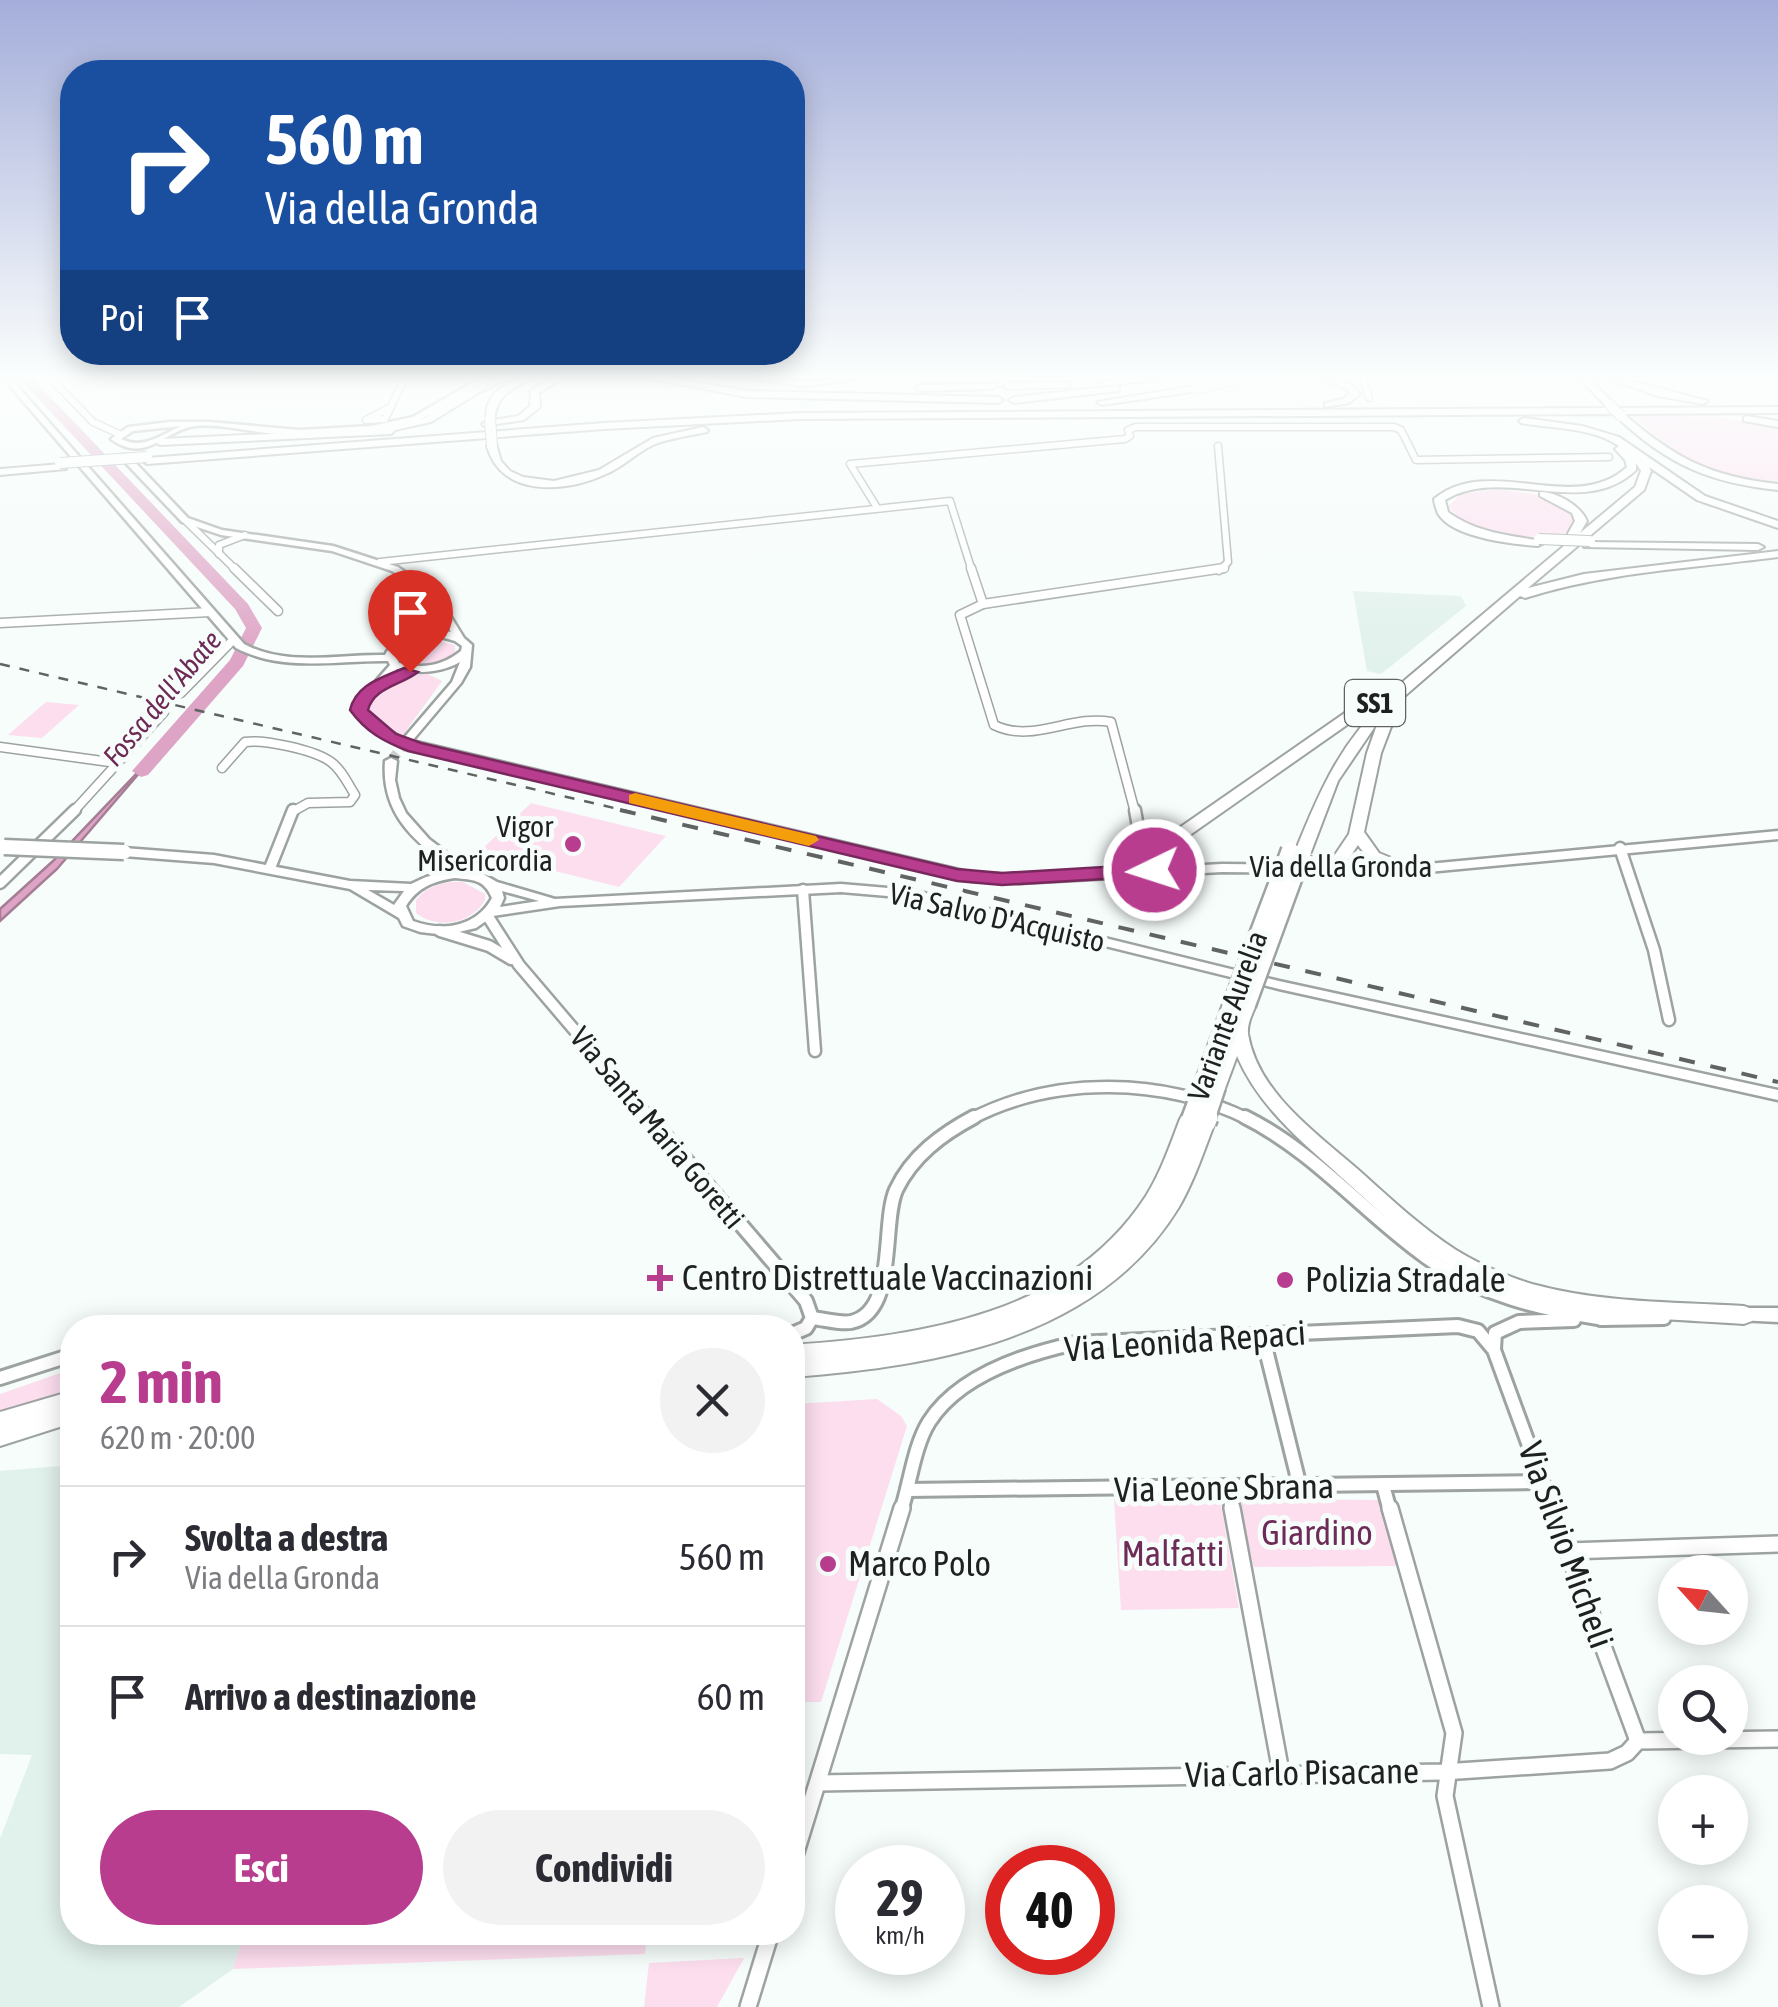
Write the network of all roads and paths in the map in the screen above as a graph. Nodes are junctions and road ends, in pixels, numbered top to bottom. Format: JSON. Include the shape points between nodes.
{"nodes":[{"id":1,"x":89,"y":473,"type":"edge"},
{"id":2,"x":140,"y":473,"type":"edge"},
{"id":3,"x":503,"y":473,"type":"edge"},
{"id":4,"x":601,"y":473,"type":"edge"},
{"id":5,"x":855,"y":473,"type":"edge"},
{"id":6,"x":1220,"y":473,"type":"edge"},
{"id":7,"x":1633,"y":473,"type":"edge"},
{"id":8,"x":1641,"y":473,"type":"edge"},
{"id":9,"x":1645,"y":473,"type":"edge"},
{"id":10,"x":1653,"y":473,"type":"edge"},
{"id":11,"x":1707,"y":473,"type":"edge"},
{"id":12,"x":1778,"y":485,"type":"edge"},
{"id":13,"x":876,"y":506,"type":"junction"},
{"id":14,"x":185,"y":520,"type":"junction"},
{"id":15,"x":1778,"y":524,"type":"edge"},
{"id":16,"x":245,"y":535,"type":"junction"},
{"id":17,"x":1572,"y":536,"type":"junction"},
{"id":18,"x":1538,"y":541,"type":"junction"},
{"id":19,"x":1778,"y":544,"type":"edge"},
{"id":20,"x":1778,"y":554,"type":"edge"},
{"id":21,"x":220,"y":555,"type":"junction"},
{"id":22,"x":406,"y":558,"type":"junction"},
{"id":23,"x":380,"y":562,"type":"junction"},
{"id":24,"x":395,"y":570,"type":"junction"},
{"id":25,"x":983,"y":604,"type":"junction"},
{"id":26,"x":436,"y":605,"type":"junction"},
{"id":27,"x":278,"y":611,"type":"dead end"},
{"id":28,"x":210,"y":612,"type":"junction"},
{"id":29,"x":1494,"y":612,"type":"junction"},
{"id":30,"x":0,"y":622,"type":"edge"},
{"id":31,"x":416,"y":636,"type":"junction"},
{"id":32,"x":460,"y":638,"type":"junction"},
{"id":33,"x":237,"y":642,"type":"junction"},
{"id":34,"x":399,"y":643,"type":"junction"},
{"id":35,"x":465,"y":653,"type":"junction"},
{"id":36,"x":341,"y":657,"type":"junction"},
{"id":37,"x":392,"y":661,"type":"junction"},
{"id":38,"x":432,"y":669,"type":"junction"},
{"id":39,"x":416,"y":670,"type":"junction"},
{"id":40,"x":1401,"y":685,"type":"junction"},
{"id":41,"x":375,"y":687,"type":"junction"},
{"id":42,"x":447,"y":692,"type":"junction"},
{"id":43,"x":182,"y":693,"type":"dead end"},
{"id":44,"x":164,"y":712,"type":"dead end"},
{"id":45,"x":408,"y":740,"type":"tunnel mouth"},
{"id":46,"x":0,"y":747,"type":"edge"},
{"id":47,"x":391,"y":761,"type":"dead end"},
{"id":48,"x":117,"y":763,"type":"junction"},
{"id":49,"x":222,"y":768,"type":"dead end"},
{"id":50,"x":1359,"y":835,"type":"junction"},
{"id":51,"x":1778,"y":836,"type":"edge"},
{"id":52,"x":1170,"y":845,"type":"junction"},
{"id":53,"x":426,"y":846,"type":"junction"},
{"id":54,"x":2,"y":847,"type":"edge"},
{"id":55,"x":1620,"y":848,"type":"junction"},
{"id":56,"x":270,"y":868,"type":"junction"},
{"id":57,"x":1181,"y":869,"type":"junction"},
{"id":58,"x":1407,"y":870,"type":"junction"},
{"id":59,"x":1332,"y":871,"type":"junction"},
{"id":60,"x":1123,"y":872,"type":"junction"},
{"id":61,"x":470,"y":875,"type":"junction"},
{"id":62,"x":0,"y":883,"type":"edge"},
{"id":63,"x":350,"y":884,"type":"junction"},
{"id":64,"x":419,"y":884,"type":"junction"},
{"id":65,"x":493,"y":885,"type":"junction"},
{"id":66,"x":804,"y":890,"type":"junction"},
{"id":67,"x":560,"y":902,"type":"junction"},
{"id":68,"x":489,"y":913,"type":"junction"},
{"id":69,"x":402,"y":915,"type":"junction"},
{"id":70,"x":440,"y":931,"type":"junction"},
{"id":71,"x":520,"y":965,"type":"junction"},
{"id":72,"x":1240,"y":1003,"type":"junction"},
{"id":73,"x":1669,"y":1020,"type":"dead end"},
{"id":74,"x":1238,"y":1029,"type":"junction"},
{"id":75,"x":816,"y":1051,"type":"dead end"},
{"id":76,"x":1211,"y":1083,"type":"junction"},
{"id":77,"x":1778,"y":1096,"type":"edge"},
{"id":78,"x":1198,"y":1120,"type":"junction"},
{"id":79,"x":1778,"y":1315,"type":"edge"},
{"id":80,"x":1744,"y":1316,"type":"junction"},
{"id":81,"x":812,"y":1318,"type":"junction"},
{"id":82,"x":1604,"y":1319,"type":"junction"},
{"id":83,"x":805,"y":1328,"type":"edge"},
{"id":84,"x":1262,"y":1334,"type":"junction"},
{"id":85,"x":1494,"y":1350,"type":"junction"},
{"id":86,"x":805,"y":1353,"type":"edge"},
{"id":87,"x":60,"y":1359,"type":"edge"},
{"id":88,"x":805,"y":1367,"type":"edge"},
{"id":89,"x":0,"y":1378,"type":"edge"},
{"id":90,"x":60,"y":1404,"type":"edge"},
{"id":91,"x":60,"y":1418,"type":"edge"},
{"id":92,"x":0,"y":1422,"type":"edge"},
{"id":93,"x":0,"y":1436,"type":"edge"},
{"id":94,"x":1542,"y":1482,"type":"junction"},
{"id":95,"x":1384,"y":1485,"type":"junction"},
{"id":96,"x":1300,"y":1486,"type":"junction"},
{"id":97,"x":1228,"y":1488,"type":"junction"},
{"id":98,"x":907,"y":1490,"type":"junction"},
{"id":99,"x":1778,"y":1544,"type":"edge"},
{"id":100,"x":1568,"y":1550,"type":"junction"},
{"id":101,"x":1778,"y":1739,"type":"edge"},
{"id":102,"x":1638,"y":1741,"type":"junction"},
{"id":103,"x":1282,"y":1772,"type":"junction"},
{"id":104,"x":1443,"y":1772,"type":"junction"},
{"id":105,"x":818,"y":1782,"type":"junction"},
{"id":106,"x":805,"y":1823,"type":"edge"},
{"id":107,"x":767,"y":1945,"type":"edge"},
{"id":108,"x":748,"y":2007,"type":"edge"},
{"id":109,"x":1491,"y":2007,"type":"edge"}],
"edges":[{"from":1,"to":28,"type":"street"},
{"from":2,"to":14,"type":"street"},
{"from":3,"to":4,"type":"highway","bridge":true,"via":[[552,483]]},
{"from":5,"to":13,"type":"street"},
{"from":6,"to":25,"type":"street","via":[[1228,562],[1223,570]]},
{"from":7,"to":18,"type":"highway","via":[[1602,486],[1561,489],[1474,484],[1439,499],[1443,513],[1464,527]]},
{"from":8,"to":17,"type":"highway","name":"Variante Aurelia"},
{"from":9,"to":29,"type":"highway","via":[[1640,488]]},
{"from":10,"to":15,"type":"highway","via":[[1706,501]]},
{"from":11,"to":12,"type":"highway"},
{"from":13,"to":22,"type":"street"},
{"from":13,"to":25,"type":"street","via":[[951,502]]},
{"from":14,"to":16,"type":"street"},
{"from":14,"to":21,"type":"street"},
{"from":16,"to":21,"type":"street","via":[[219,545]]},
{"from":16,"to":23,"type":"street"},
{"from":17,"to":18,"type":"highway","via":[[1581,521],[1577,512],[1542,493],[1486,486],[1447,499],[1447,510],[1466,524]]},
{"from":17,"to":40,"type":"highway","name":"Variante Aurelia","number":"SS1"},
{"from":18,"to":19,"type":"highway","bridge":true},
{"from":20,"to":29,"type":"highway","via":[[1556,583]]},
{"from":21,"to":27,"type":"street"},
{"from":22,"to":23,"type":"street"},
{"from":22,"to":24,"type":"street"},
{"from":23,"to":24,"type":"street"},
{"from":24,"to":26,"type":"street"},
{"from":25,"to":60,"type":"street","via":[[960,615],[994,725],[1021,732],[1108,720],[1114,725],[1143,840]]},
{"from":26,"to":31,"type":"street","via":[[433,622]]},
{"from":26,"to":32,"type":"street"},
{"from":28,"to":30,"type":"street"},
{"from":28,"to":33,"type":"street"},
{"from":29,"to":40,"type":"highway","name":"Variante Aurelia","number":"SS1"},
{"from":31,"to":32,"type":"street"},
{"from":31,"to":34,"type":"street"},
{"from":32,"to":35,"type":"street"},
{"from":33,"to":36,"type":"street","via":[[254,656],[281,661]]},
{"from":33,"to":43,"type":"street"},
{"from":34,"to":36,"type":"main road"},
{"from":34,"to":37,"type":"street"},
{"from":35,"to":38,"type":"street"},
{"from":35,"to":42,"type":"street","via":[[465,667]]},
{"from":36,"to":37,"type":"street"},
{"from":37,"to":39,"type":"street"},
{"from":37,"to":41,"type":"street"},
{"from":38,"to":39,"type":"street"},
{"from":38,"to":42,"type":"street","via":[[447,682]]},
{"from":39,"to":41,"type":"street"},
{"from":40,"to":50,"type":"highway","via":[[1374,745]]},
{"from":40,"to":52,"type":"highway"},
{"from":40,"to":72,"type":"highway","name":"Variante Aurelia","number":"SS1","bridge":true,"via":[[1339,765],[1296,851]]},
{"from":41,"to":60,"type":"street","name":"Via della Gronda","via":[[360,703],[363,718],[415,747],[957,875]]},
{"from":42,"to":45,"type":"street"},
{"from":44,"to":48,"type":"street"},
{"from":46,"to":48,"type":"street"},
{"from":47,"to":53,"type":"street","via":[[389,794]]},
{"from":48,"to":62,"type":"street"},
{"from":49,"to":56,"type":"street","via":[[245,742],[273,743],[332,761],[354,795],[350,802],[293,809]]},
{"from":50,"to":58,"type":"highway","via":[[1372,856]]},
{"from":50,"to":59,"type":"highway"},
{"from":51,"to":55,"type":"street","name":"Via della Gronda"},
{"from":52,"to":57,"type":"highway"},
{"from":52,"to":60,"type":"highway"},
{"from":53,"to":61,"type":"street"},
{"from":53,"to":64,"type":"street"},
{"from":54,"to":56,"type":"street","bridge":true,"via":[[194,856]]},
{"from":55,"to":58,"type":"street","name":"Via della Gronda"},
{"from":55,"to":73,"type":"street"},
{"from":56,"to":63,"type":"street"},
{"from":57,"to":59,"type":"street","name":"Via della Gronda"},
{"from":57,"to":60,"type":"street","name":"Via della Gronda"},
{"from":58,"to":59,"type":"street","name":"Via della Gronda"},
{"from":61,"to":64,"type":"street"},
{"from":61,"to":65,"type":"street","name":"Via Salvo D'Acquisto"},
{"from":63,"to":64,"type":"street"},
{"from":63,"to":69,"type":"street"},
{"from":64,"to":69,"type":"street","via":[[400,906]]},
{"from":65,"to":67,"type":"street","name":"Via Salvo D'Acquisto"},
{"from":65,"to":68,"type":"street","via":[[498,898]]},
{"from":66,"to":67,"type":"street","name":"Via Salvo D'Acquisto"},
{"from":66,"to":75,"type":"street"},
{"from":66,"to":77,"type":"street","name":"Via Salvo D'Acquisto","via":[[911,894]]},
{"from":67,"to":68,"type":"street","name":"Via Salvo D'Acquisto"},
{"from":68,"to":70,"type":"street","name":"Via Salvo D'Acquisto"},
{"from":68,"to":71,"type":"street","name":"Via Santa Maria Goretti"},
{"from":69,"to":70,"type":"street","via":[[417,927]]},
{"from":70,"to":71,"type":"street","name":"Via Santa Maria Goretti","via":[[489,946]]},
{"from":71,"to":81,"type":"street","name":"Via Santa Maria Goretti","via":[[806,1302]]},
{"from":72,"to":74,"type":"highway","name":"Variante Aurelia","number":"SS1"},
{"from":72,"to":76,"type":"highway","name":"Variante Aurelia","number":"SS1"},
{"from":74,"to":76,"type":"highway","name":"Variante Aurelia","number":"SS1"},
{"from":74,"to":80,"type":"highway","via":[[1251,1073],[1274,1103],[1407,1224],[1463,1264],[1568,1300]]},
{"from":76,"to":78,"type":"highway","name":"Variante Aurelia","number":"SS1","bridge":true},
{"from":78,"to":86,"type":"highway","name":"Variante Aurelia","number":"SS1","via":[[1146,1213],[1098,1261],[1042,1299],[992,1322],[924,1340]]},
{"from":78,"to":88,"type":"highway","name":"Variante Aurelia","number":"SS1","via":[[1181,1183],[1146,1236],[1054,1310],[943,1351]]},
{"from":79,"to":80,"type":"street"},
{"from":80,"to":82,"type":"street"},
{"from":81,"to":82,"type":"street","via":[[851,1322],[876,1302],[884,1285],[892,1200],[929,1146],[966,1120],[1015,1100],[1094,1087],[1173,1094],[1238,1114],[1298,1148],[1447,1271],[1531,1306]]},
{"from":81,"to":83,"type":"street"},
{"from":82,"to":85,"type":"street","via":[[1507,1325],[1495,1334]]},
{"from":84,"to":85,"type":"street","name":"Via Leonida Repaci","via":[[1458,1326],[1478,1331]]},
{"from":84,"to":96,"type":"street"},
{"from":84,"to":98,"type":"street","name":"Via Leonida Repaci","via":[[1076,1343],[1022,1358],[958,1391],[938,1410]]},
{"from":85,"to":94,"type":"street","name":"Via Silvio Micheli"},
{"from":87,"to":89,"type":"street"},
{"from":90,"to":92,"type":"highway"},
{"from":91,"to":93,"type":"highway"},
{"from":94,"to":95,"type":"street","name":"Via Leone Sbrana"},
{"from":94,"to":100,"type":"street","name":"Via Silvio Micheli"},
{"from":95,"to":96,"type":"street","name":"Via Leone Sbrana"},
{"from":95,"to":104,"type":"street","via":[[1454,1733]]},
{"from":96,"to":97,"type":"street","name":"Via Leone Sbrana"},
{"from":97,"to":98,"type":"street","name":"Via Leone Sbrana"},
{"from":97,"to":103,"type":"street"},
{"from":98,"to":105,"type":"street","name":"Via Leonida Repaci"},
{"from":99,"to":100,"type":"street"},
{"from":100,"to":102,"type":"street","name":"Via Silvio Micheli"},
{"from":101,"to":102,"type":"street","name":"Via Carlo Pisacane"},
{"from":102,"to":104,"type":"street","name":"Via Carlo Pisacane","via":[[1610,1760]]},
{"from":103,"to":104,"type":"street","name":"Via Carlo Pisacane"},
{"from":103,"to":105,"type":"street","name":"Via Carlo Pisacane"},
{"from":104,"to":109,"type":"street"},
{"from":105,"to":106,"type":"street","name":"Via Leonida Repaci"},
{"from":107,"to":108,"type":"street"}]}
